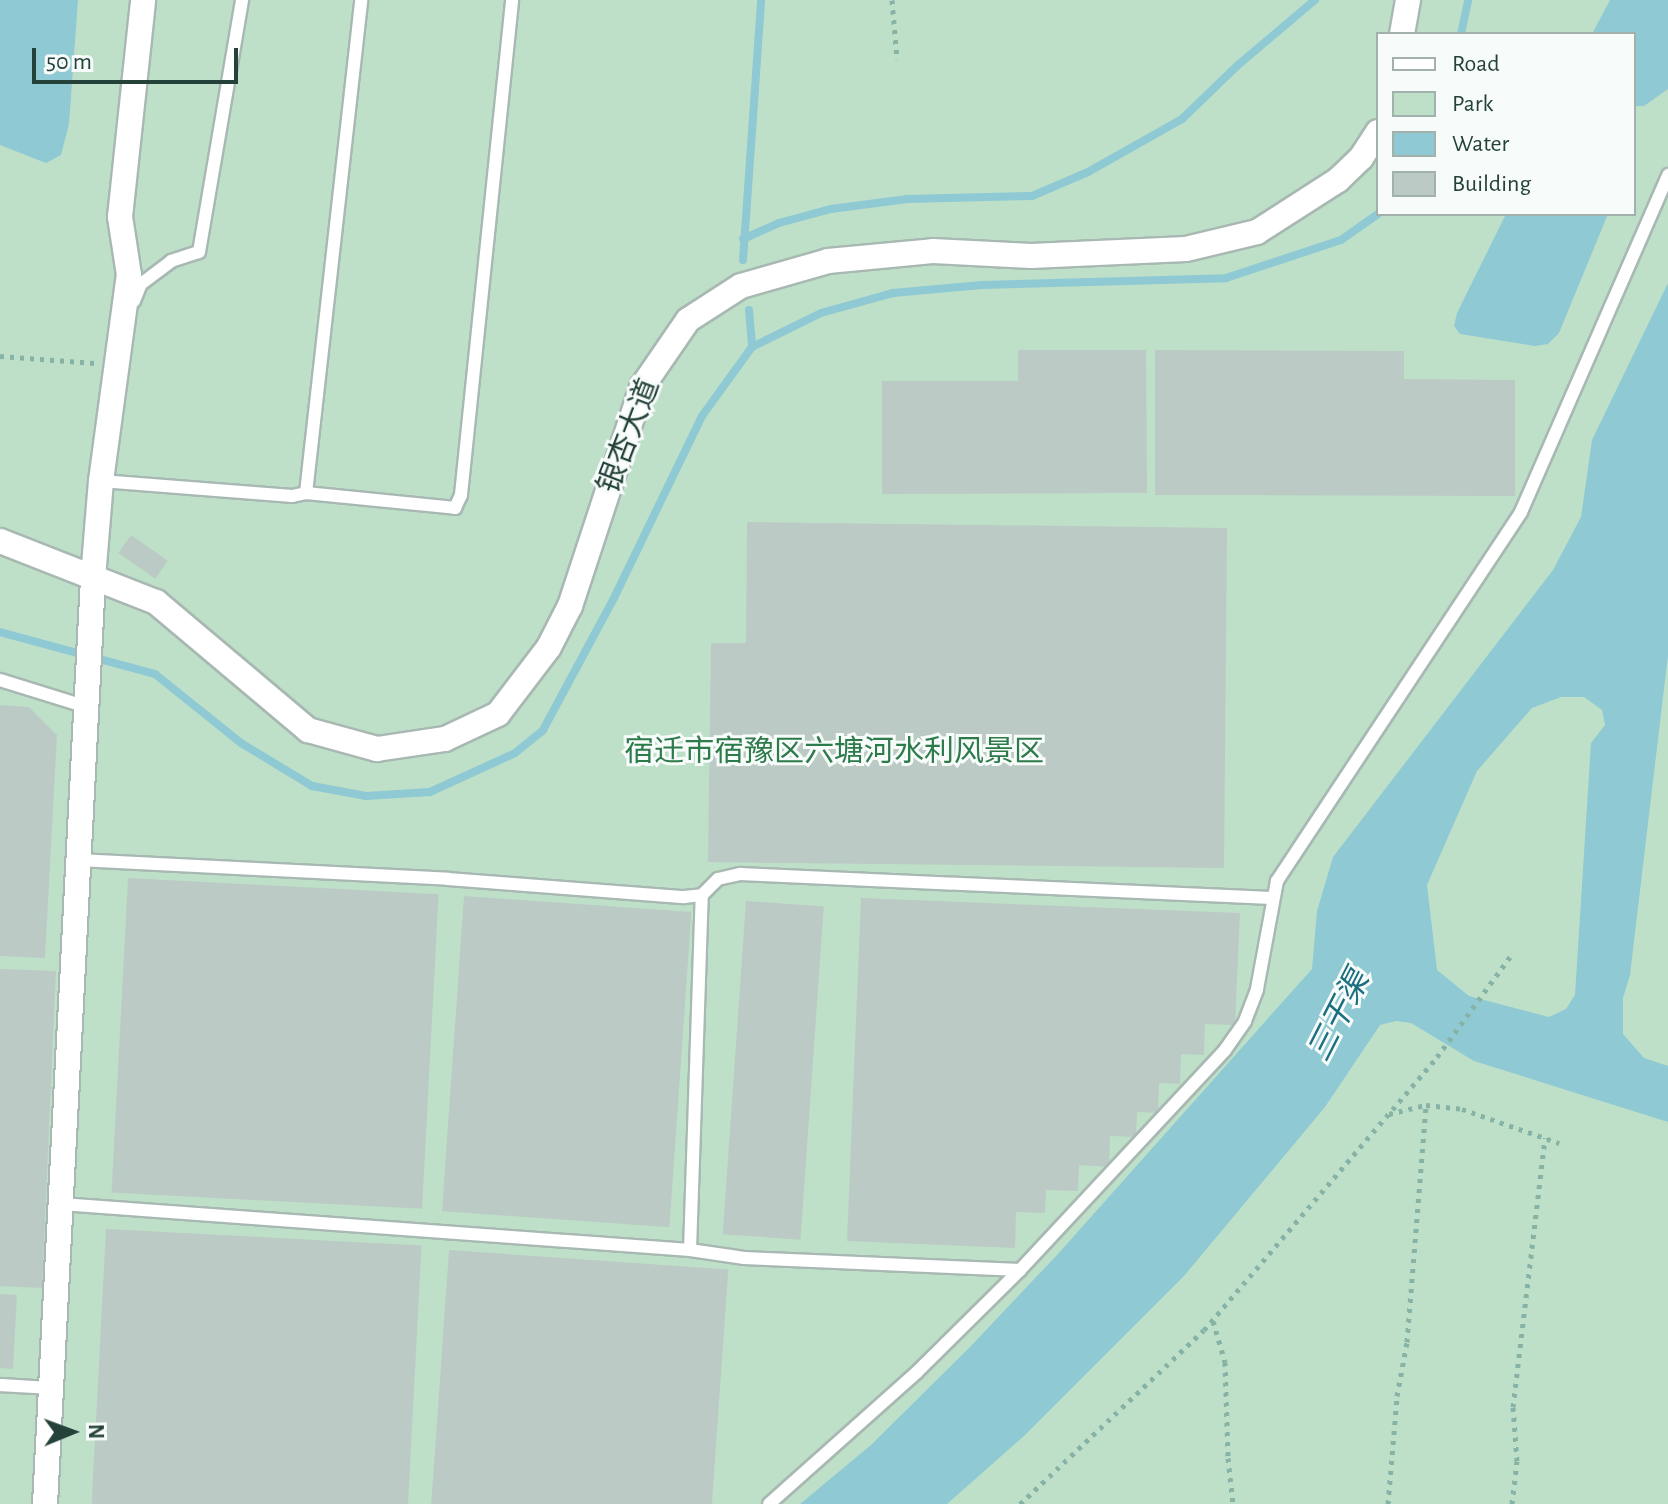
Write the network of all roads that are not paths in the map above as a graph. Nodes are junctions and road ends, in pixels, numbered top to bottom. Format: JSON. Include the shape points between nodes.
{"nodes":[{"id":1,"x":143,"y":0,"type":"edge"},
{"id":2,"x":242,"y":0,"type":"edge"},
{"id":3,"x":361,"y":0,"type":"edge"},
{"id":4,"x":512,"y":0,"type":"edge"},
{"id":5,"x":1408,"y":0,"type":"edge"},
{"id":6,"x":1402,"y":32,"type":"edge"},
{"id":7,"x":1376,"y":135,"type":"edge"},
{"id":8,"x":1668,"y":175,"type":"edge"},
{"id":9,"x":118,"y":339,"type":"junction"},
{"id":10,"x":101,"y":481,"type":"junction"},
{"id":11,"x":306,"y":493,"type":"junction"},
{"id":12,"x":0,"y":541,"type":"edge"},
{"id":13,"x":94,"y":586,"type":"junction"},
{"id":14,"x":0,"y":680,"type":"edge"},
{"id":15,"x":87,"y":707,"type":"junction"},
{"id":16,"x":79,"y":860,"type":"junction"},
{"id":17,"x":702,"y":895,"type":"junction"},
{"id":18,"x":1271,"y":898,"type":"junction"},
{"id":19,"x":61,"y":1204,"type":"junction"},
{"id":20,"x":690,"y":1250,"type":"junction"},
{"id":21,"x":1020,"y":1270,"type":"junction"},
{"id":22,"x":0,"y":1385,"type":"edge"},
{"id":23,"x":51,"y":1388,"type":"junction"},
{"id":24,"x":45,"y":1504,"type":"edge"},
{"id":25,"x":769,"y":1504,"type":"edge"}],
"edges":[{"from":1,"to":9,"type":"street","via":[[120,217],[129,275]]},
{"from":2,"to":9,"type":"lane","via":[[199,252],[171,261],[141,284]]},
{"from":3,"to":11,"type":"lane"},
{"from":4,"to":11,"type":"lane","via":[[461,495],[455,508]]},
{"from":5,"to":6,"type":"street"},
{"from":7,"to":13,"type":"street","name":"银杏大道","via":[[1338,180],[1257,232],[1186,249],[1031,256],[933,251],[828,261],[741,286],[688,320],[642,387],[570,606],[549,647],[498,714],[445,739],[377,749],[308,730],[156,602]]},
{"from":8,"to":18,"type":"lane","via":[[1521,512],[1277,881]]},
{"from":9,"to":10,"type":"street"},
{"from":10,"to":11,"type":"lane"},
{"from":10,"to":13,"type":"street"},
{"from":12,"to":13,"type":"street","name":"银杏大道"},
{"from":13,"to":15,"type":"street"},
{"from":14,"to":15,"type":"lane"},
{"from":15,"to":16,"type":"street"},
{"from":16,"to":17,"type":"lane"},
{"from":16,"to":19,"type":"street"},
{"from":17,"to":18,"type":"lane","via":[[718,879],[740,874]]},
{"from":17,"to":20,"type":"lane"},
{"from":18,"to":21,"type":"lane","via":[[1257,989],[1245,1021],[1225,1050]]},
{"from":19,"to":20,"type":"lane"},
{"from":19,"to":23,"type":"street"},
{"from":20,"to":21,"type":"lane","via":[[744,1258]]},
{"from":21,"to":25,"type":"lane","via":[[917,1372]]},
{"from":22,"to":23,"type":"lane"},
{"from":23,"to":24,"type":"street"}]}
